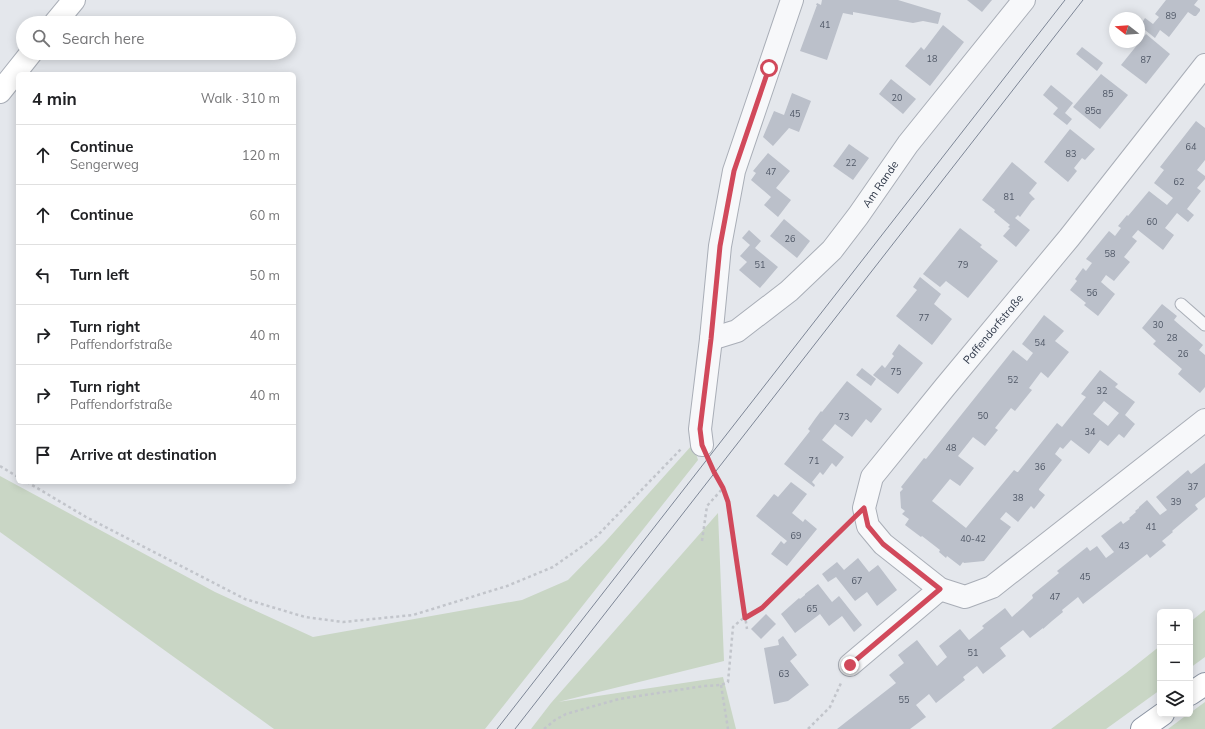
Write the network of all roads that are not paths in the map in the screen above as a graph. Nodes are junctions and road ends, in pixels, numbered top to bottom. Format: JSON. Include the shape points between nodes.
{"nodes":[{"id":1,"x":74,"y":0,"type":"edge"},
{"id":2,"x":792,"y":0,"type":"edge"},
{"id":3,"x":1024,"y":0,"type":"edge"},
{"id":4,"x":61,"y":16,"type":"edge"},
{"id":5,"x":25,"y":60,"type":"edge"},
{"id":6,"x":1205,"y":65,"type":"edge"},
{"id":7,"x":0,"y":92,"type":"edge"},
{"id":8,"x":1181,"y":304,"type":"dead end"},
{"id":9,"x":1205,"y":325,"type":"edge"},
{"id":10,"x":711,"y":339,"type":"junction"},
{"id":11,"x":1205,"y":420,"type":"edge"},
{"id":12,"x":701,"y":437,"type":"road end"},
{"id":13,"x":940,"y":589,"type":"junction"},
{"id":14,"x":850,"y":665,"type":"road end"},
{"id":15,"x":1205,"y":684,"type":"edge"},
{"id":16,"x":1193,"y":692,"type":"edge"},
{"id":17,"x":1159,"y":717,"type":"edge"},
{"id":18,"x":1142,"y":729,"type":"edge"}],
"edges":[{"from":1,"to":4,"type":"main road"},
{"from":2,"to":10,"type":"street","via":[[734,171],[720,246]]},
{"from":3,"to":10,"type":"street","name":"Am Rande","via":[[908,144],[832,250],[789,291],[737,331]]},
{"from":5,"to":7,"type":"main road"},
{"from":6,"to":13,"type":"street","name":"Paffendorfstraße","via":[[1069,238],[872,477],[864,508],[868,526],[883,544]]},
{"from":8,"to":9,"type":"lane"},
{"from":10,"to":12,"type":"street"},
{"from":11,"to":13,"type":"street","name":"Paffendorfstraße","via":[[992,587],[965,597]]},
{"from":13,"to":14,"type":"street"},
{"from":15,"to":16,"type":"main road"},
{"from":17,"to":18,"type":"main road"}]}
